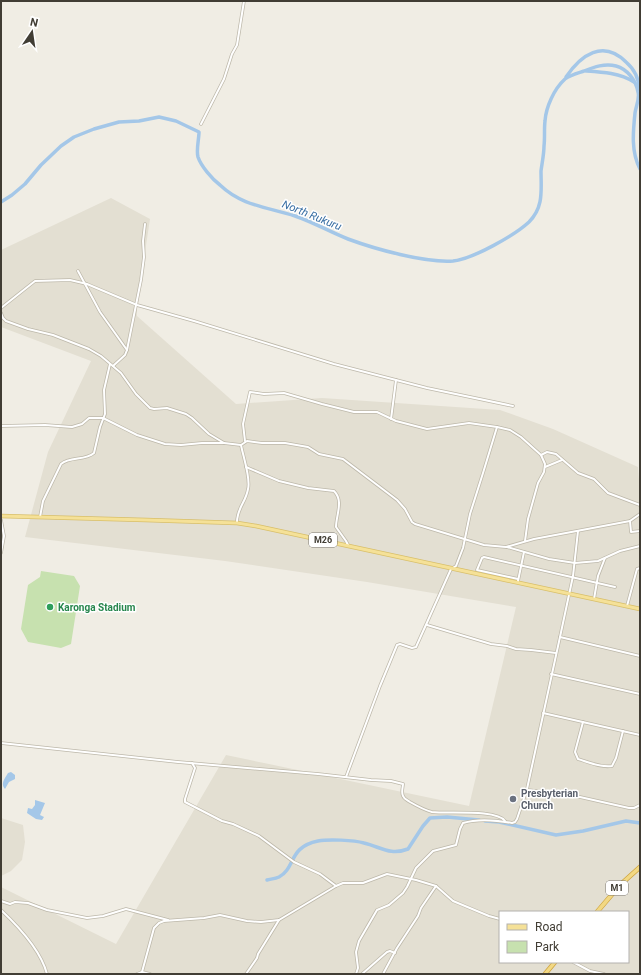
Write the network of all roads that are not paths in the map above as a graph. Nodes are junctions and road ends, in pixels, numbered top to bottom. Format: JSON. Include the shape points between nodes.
{"nodes":[{"id":1,"x":244,"y":1,"type":"edge"},
{"id":2,"x":201,"y":124,"type":"dead end"},
{"id":3,"x":145,"y":224,"type":"dead end"},
{"id":4,"x":78,"y":271,"type":"dead end"},
{"id":5,"x":84,"y":283,"type":"junction"},
{"id":6,"x":137,"y":305,"type":"junction"},
{"id":7,"x":1,"y":308,"type":"edge"},
{"id":8,"x":1,"y":313,"type":"edge"},
{"id":9,"x":2,"y":318,"type":"edge"},
{"id":10,"x":127,"y":350,"type":"junction"},
{"id":11,"x":110,"y":364,"type":"junction"},
{"id":12,"x":114,"y":366,"type":"junction"},
{"id":13,"x":396,"y":380,"type":"junction"},
{"id":14,"x":514,"y":406,"type":"dead end"},
{"id":15,"x":104,"y":418,"type":"junction"},
{"id":16,"x":391,"y":419,"type":"junction"},
{"id":17,"x":1,"y":426,"type":"edge"},
{"id":18,"x":497,"y":428,"type":"junction"},
{"id":19,"x":246,"y":441,"type":"junction"},
{"id":20,"x":224,"y":443,"type":"junction"},
{"id":21,"x":241,"y":445,"type":"junction"},
{"id":22,"x":541,"y":455,"type":"junction"},
{"id":23,"x":563,"y":459,"type":"junction"},
{"id":24,"x":246,"y":467,"type":"junction"},
{"id":25,"x":545,"y":467,"type":"junction"},
{"id":26,"x":640,"y":505,"type":"edge"},
{"id":27,"x":640,"y":514,"type":"edge"},
{"id":28,"x":1,"y":516,"type":"edge"},
{"id":29,"x":40,"y":517,"type":"junction"},
{"id":30,"x":1,"y":520,"type":"edge"},
{"id":31,"x":630,"y":521,"type":"junction"},
{"id":32,"x":237,"y":523,"type":"junction"},
{"id":33,"x":578,"y":531,"type":"junction"},
{"id":34,"x":640,"y":531,"type":"edge"},
{"id":35,"x":465,"y":539,"type":"junction"},
{"id":36,"x":525,"y":541,"type":"junction"},
{"id":37,"x":348,"y":545,"type":"junction"},
{"id":38,"x":640,"y":546,"type":"edge"},
{"id":39,"x":506,"y":547,"type":"junction"},
{"id":40,"x":524,"y":552,"type":"junction"},
{"id":41,"x":1,"y":553,"type":"edge"},
{"id":42,"x":605,"y":558,"type":"junction"},
{"id":43,"x":575,"y":563,"type":"junction"},
{"id":44,"x":521,"y":565,"type":"junction"},
{"id":45,"x":640,"y":568,"type":"edge"},
{"id":46,"x":451,"y":569,"type":"junction"},
{"id":47,"x":573,"y":576,"type":"junction"},
{"id":48,"x":518,"y":581,"type":"junction"},
{"id":49,"x":598,"y":582,"type":"junction"},
{"id":50,"x":615,"y":587,"type":"dead end"},
{"id":51,"x":569,"y":594,"type":"junction"},
{"id":52,"x":594,"y":599,"type":"junction"},
{"id":53,"x":627,"y":606,"type":"junction"},
{"id":54,"x":640,"y":610,"type":"edge"},
{"id":55,"x":427,"y":625,"type":"junction"},
{"id":56,"x":560,"y":637,"type":"junction"},
{"id":57,"x":556,"y":653,"type":"junction"},
{"id":58,"x":640,"y":656,"type":"edge"},
{"id":59,"x":551,"y":674,"type":"junction"},
{"id":60,"x":640,"y":694,"type":"edge"},
{"id":61,"x":543,"y":713,"type":"junction"},
{"id":62,"x":583,"y":722,"type":"junction"},
{"id":63,"x":623,"y":731,"type":"junction"},
{"id":64,"x":640,"y":735,"type":"edge"},
{"id":65,"x":1,"y":742,"type":"edge"},
{"id":66,"x":192,"y":762,"type":"junction"},
{"id":67,"x":346,"y":777,"type":"junction"},
{"id":68,"x":527,"y":789,"type":"junction"},
{"id":69,"x":640,"y":805,"type":"edge"},
{"id":70,"x":506,"y":822,"type":"junction"},
{"id":71,"x":640,"y":867,"type":"edge"},
{"id":72,"x":411,"y":878,"type":"junction"},
{"id":73,"x":336,"y":886,"type":"junction"},
{"id":74,"x":436,"y":886,"type":"junction"},
{"id":75,"x":1,"y":901,"type":"edge"},
{"id":76,"x":1,"y":910,"type":"edge"},
{"id":77,"x":598,"y":911,"type":"edge"},
{"id":78,"x":499,"y":919,"type":"edge"},
{"id":79,"x":279,"y":920,"type":"junction"},
{"id":80,"x":171,"y":921,"type":"junction"},
{"id":81,"x":395,"y":952,"type":"junction"},
{"id":82,"x":554,"y":963,"type":"edge"},
{"id":83,"x":576,"y":963,"type":"edge"},
{"id":84,"x":143,"y":973,"type":"edge"},
{"id":85,"x":47,"y":974,"type":"edge"},
{"id":86,"x":52,"y":974,"type":"edge"},
{"id":87,"x":137,"y":974,"type":"edge"},
{"id":88,"x":150,"y":974,"type":"edge"},
{"id":89,"x":246,"y":974,"type":"edge"},
{"id":90,"x":356,"y":974,"type":"edge"},
{"id":91,"x":362,"y":974,"type":"edge"},
{"id":92,"x":383,"y":974,"type":"edge"},
{"id":93,"x":545,"y":974,"type":"edge"},
{"id":94,"x":604,"y":974,"type":"edge"}],
"edges":[{"from":1,"to":2,"type":"street","via":[[237,45],[224,79]]},
{"from":3,"to":6,"type":"street","via":[[144,257]]},
{"from":4,"to":5,"type":"street"},
{"from":5,"to":6,"type":"street"},
{"from":5,"to":7,"type":"street","via":[[66,279],[34,281]]},
{"from":5,"to":10,"type":"street","via":[[100,312]]},
{"from":6,"to":10,"type":"street"},
{"from":6,"to":13,"type":"street"},
{"from":8,"to":9,"type":"street"},
{"from":9,"to":11,"type":"street","via":[[89,349]]},
{"from":10,"to":12,"type":"street"},
{"from":11,"to":12,"type":"street"},
{"from":11,"to":15,"type":"street","via":[[104,390]]},
{"from":12,"to":20,"type":"street","via":[[150,408],[166,408],[186,414]]},
{"from":13,"to":14,"type":"street"},
{"from":13,"to":16,"type":"street"},
{"from":15,"to":17,"type":"street","via":[[89,418],[82,424],[72,427]]},
{"from":15,"to":20,"type":"street","via":[[165,444]]},
{"from":15,"to":29,"type":"street","via":[[100,424],[93,455],[66,460],[58,468],[43,501]]},
{"from":16,"to":18,"type":"street","via":[[427,429],[469,423]]},
{"from":16,"to":19,"type":"street","via":[[377,412],[354,412],[284,393],[250,392],[243,424]]},
{"from":18,"to":22,"type":"street","via":[[513,432]]},
{"from":18,"to":35,"type":"street","via":[[470,514]]},
{"from":19,"to":21,"type":"street"},
{"from":19,"to":35,"type":"street","via":[[282,442],[308,447],[320,454],[343,459],[397,500],[415,524]]},
{"from":20,"to":21,"type":"street"},
{"from":21,"to":24,"type":"street"},
{"from":22,"to":23,"type":"street","via":[[558,454]]},
{"from":22,"to":25,"type":"street"},
{"from":23,"to":25,"type":"street"},
{"from":23,"to":26,"type":"street","via":[[578,473],[594,479],[608,493]]},
{"from":24,"to":32,"type":"street","via":[[249,488],[238,512]]},
{"from":24,"to":37,"type":"street","via":[[279,481],[335,492],[339,500],[336,528]]},
{"from":25,"to":36,"type":"street","via":[[528,519]]},
{"from":27,"to":31,"type":"street"},
{"from":28,"to":29,"type":"main road","number":"M26"},
{"from":29,"to":32,"type":"main road","number":"M26"},
{"from":30,"to":41,"type":"street","via":[[4,536]]},
{"from":31,"to":33,"type":"street"},
{"from":31,"to":34,"type":"street","via":[[632,532]]},
{"from":32,"to":37,"type":"main road","number":"M26"},
{"from":33,"to":36,"type":"street"},
{"from":33,"to":43,"type":"street"},
{"from":35,"to":39,"type":"street","via":[[484,545]]},
{"from":35,"to":46,"type":"street","via":[[456,566]]},
{"from":36,"to":39,"type":"street"},
{"from":37,"to":46,"type":"main road","number":"M26"},
{"from":38,"to":42,"type":"street"},
{"from":39,"to":40,"type":"street"},
{"from":40,"to":43,"type":"street"},
{"from":40,"to":44,"type":"street"},
{"from":42,"to":43,"type":"street"},
{"from":42,"to":49,"type":"street"},
{"from":43,"to":47,"type":"street"},
{"from":44,"to":47,"type":"street"},
{"from":44,"to":48,"type":"street"},
{"from":44,"to":48,"type":"street","via":[[484,557],[477,566],[477,570]]},
{"from":45,"to":53,"type":"street","via":[[637,569]]},
{"from":46,"to":48,"type":"main road","number":"M26"},
{"from":46,"to":55,"type":"street"},
{"from":47,"to":49,"type":"street"},
{"from":47,"to":51,"type":"street"},
{"from":48,"to":51,"type":"main road","number":"M26"},
{"from":49,"to":50,"type":"street"},
{"from":49,"to":52,"type":"street"},
{"from":51,"to":52,"type":"main road","number":"M26"},
{"from":51,"to":56,"type":"street"},
{"from":52,"to":53,"type":"main road","number":"M26"},
{"from":53,"to":54,"type":"main road","number":"M26"},
{"from":55,"to":57,"type":"street","via":[[490,644]]},
{"from":55,"to":67,"type":"street","via":[[415,648],[398,645]]},
{"from":56,"to":57,"type":"street"},
{"from":56,"to":58,"type":"street"},
{"from":57,"to":59,"type":"street"},
{"from":59,"to":60,"type":"street"},
{"from":59,"to":61,"type":"street"},
{"from":61,"to":62,"type":"street"},
{"from":61,"to":68,"type":"street"},
{"from":62,"to":63,"type":"street"},
{"from":62,"to":63,"type":"street","via":[[575,752],[578,759],[590,763],[612,766]]},
{"from":63,"to":64,"type":"street"},
{"from":65,"to":66,"type":"street"},
{"from":66,"to":67,"type":"street"},
{"from":66,"to":73,"type":"street","via":[[195,768],[185,802],[259,836],[289,858],[320,874]]},
{"from":67,"to":70,"type":"street","via":[[402,783],[404,798],[416,806],[431,811],[483,813],[500,817]]},
{"from":68,"to":69,"type":"street","via":[[629,808]]},
{"from":68,"to":70,"type":"street","via":[[516,821]]},
{"from":70,"to":72,"type":"street","via":[[463,823],[457,844],[433,851],[417,866]]},
{"from":71,"to":77,"type":"highway","number":"M1"},
{"from":72,"to":73,"type":"street","via":[[387,874],[363,884],[343,883]]},
{"from":72,"to":74,"type":"street"},
{"from":72,"to":90,"type":"street","via":[[403,893],[389,905],[377,910],[359,941]]},
{"from":73,"to":79,"type":"street"},
{"from":74,"to":78,"type":"street","via":[[453,901]]},
{"from":74,"to":81,"type":"street"},
{"from":75,"to":80,"type":"street","via":[[10,904],[28,903],[47,910],[87,918],[126,909]]},
{"from":76,"to":85,"type":"street","via":[[40,956]]},
{"from":79,"to":80,"type":"street","via":[[247,921],[220,915]]},
{"from":79,"to":89,"type":"street"},
{"from":80,"to":84,"type":"street","via":[[164,921],[154,928]]},
{"from":81,"to":91,"type":"street","via":[[387,952]]},
{"from":81,"to":92,"type":"street"},
{"from":82,"to":93,"type":"highway"},
{"from":83,"to":94,"type":"street","via":[[590,971]]},
{"from":84,"to":87,"type":"street"},
{"from":84,"to":88,"type":"street"},
{"from":85,"to":86,"type":"street"}]}
